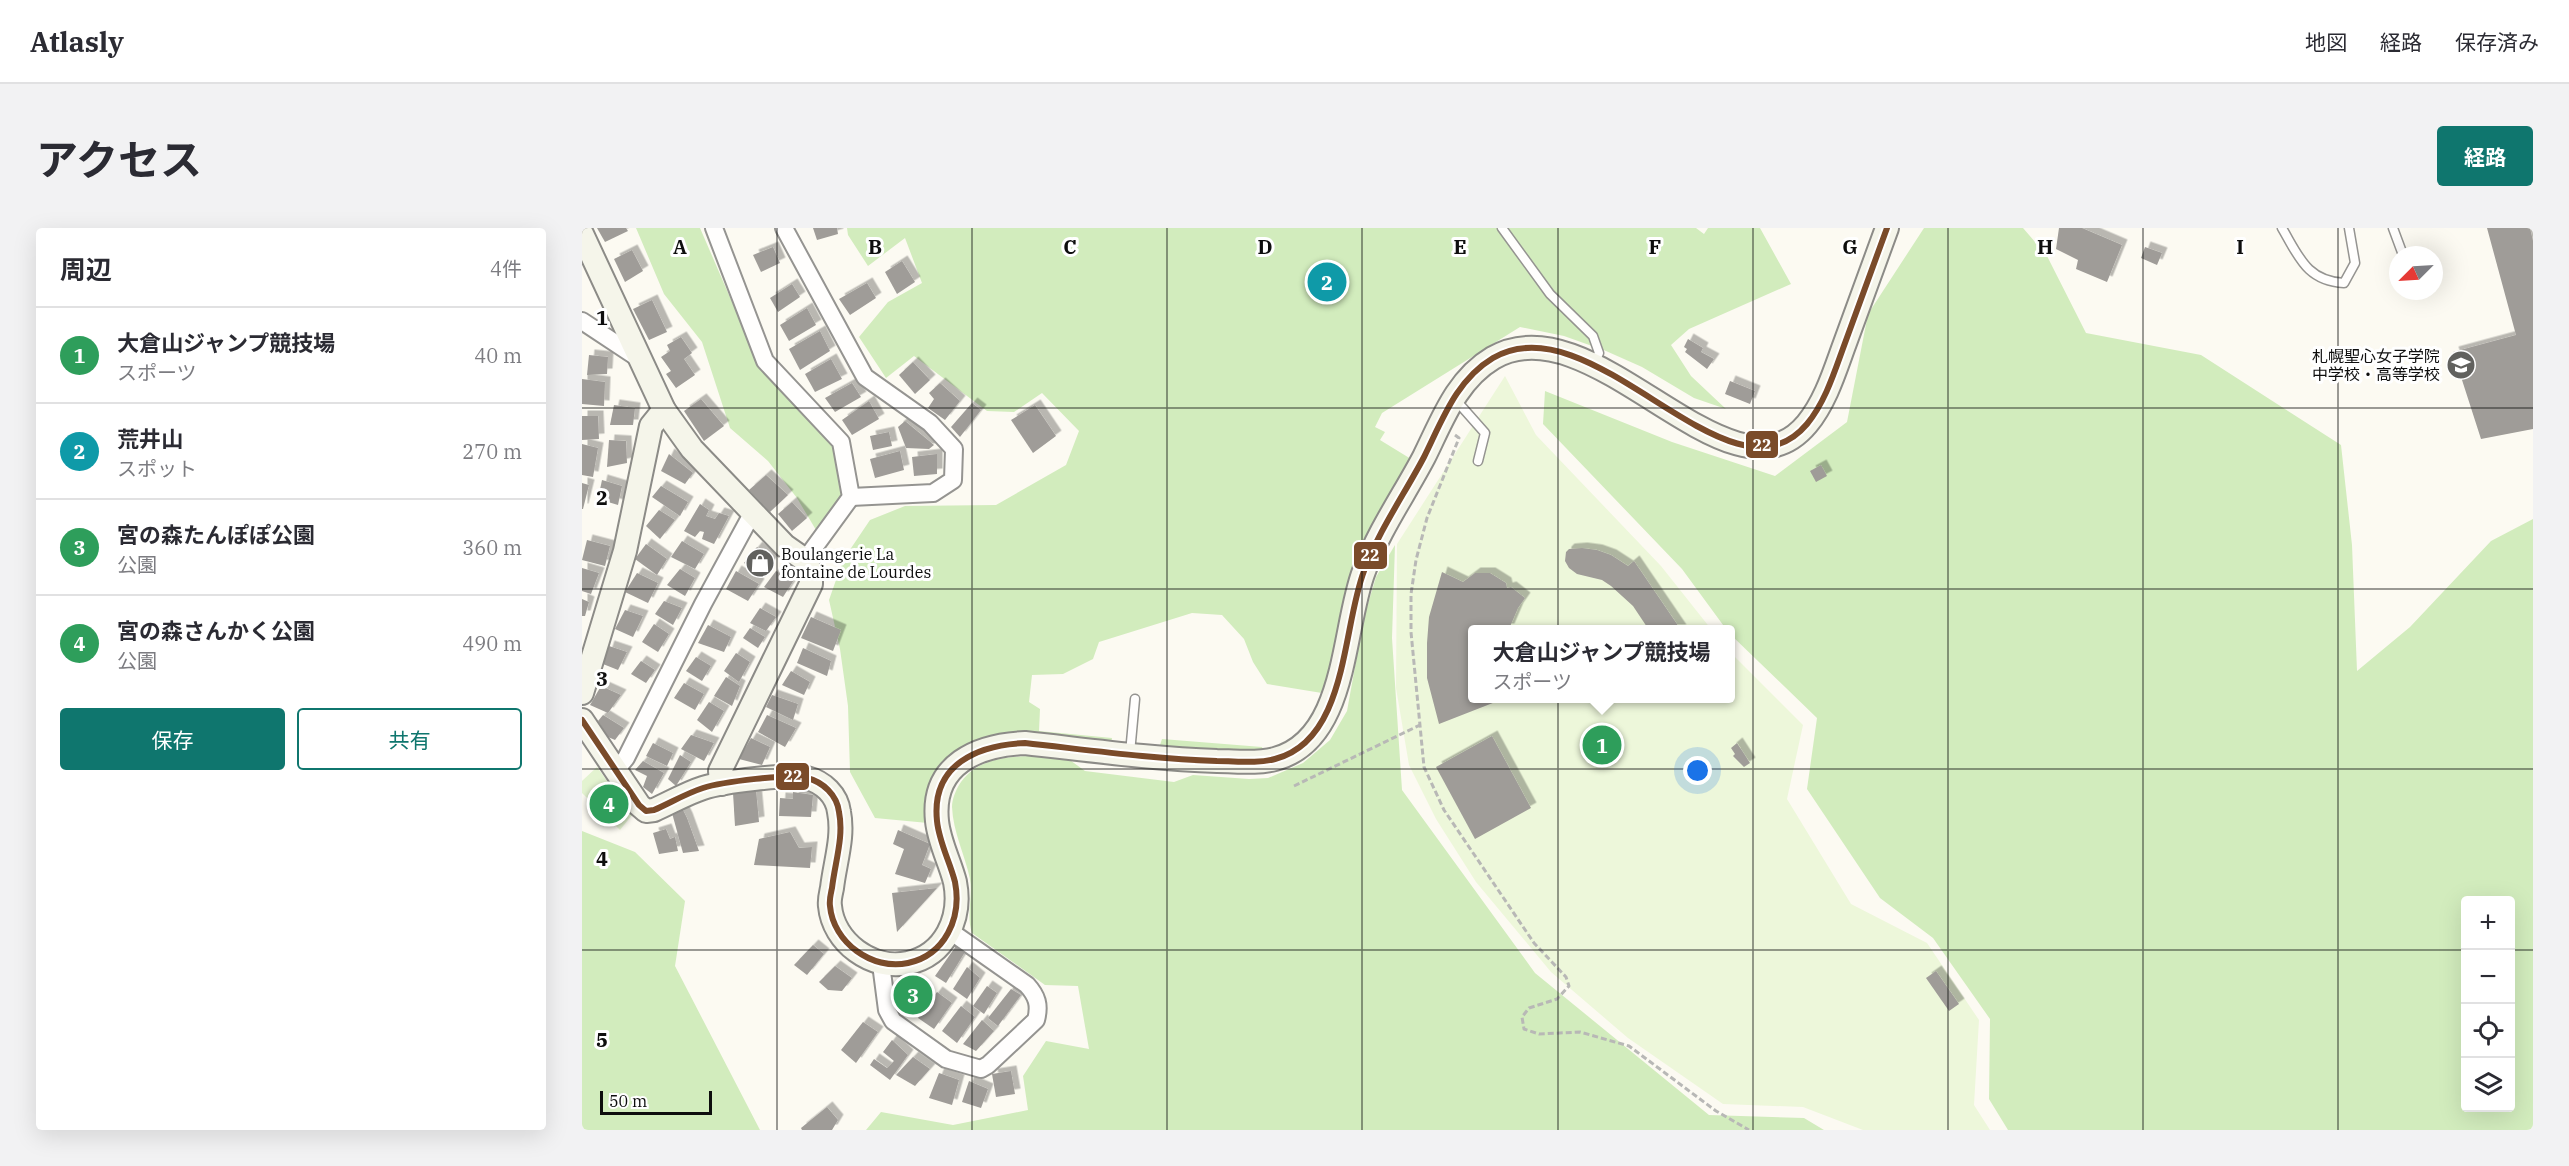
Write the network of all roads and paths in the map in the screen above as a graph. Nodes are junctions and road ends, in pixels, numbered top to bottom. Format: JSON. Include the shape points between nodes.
{"nodes":[{"id":1,"x":714,"y":228,"type":"edge"},
{"id":2,"x":784,"y":228,"type":"edge"},
{"id":3,"x":1502,"y":228,"type":"edge"},
{"id":4,"x":1887,"y":228,"type":"edge"},
{"id":5,"x":2282,"y":228,"type":"edge"},
{"id":6,"x":2349,"y":228,"type":"edge"},
{"id":7,"x":2393,"y":228,"type":"edge"},
{"id":8,"x":582,"y":238,"type":"edge"},
{"id":9,"x":2400,"y":246,"type":"edge"},
{"id":10,"x":582,"y":321,"type":"edge"},
{"id":11,"x":642,"y":361,"type":"junction"},
{"id":12,"x":1594,"y":364,"type":"junction"},
{"id":13,"x":1454,"y":398,"type":"junction"},
{"id":14,"x":664,"y":410,"type":"junction"},
{"id":15,"x":1439,"y":423,"type":"junction"},
{"id":16,"x":1478,"y":461,"type":"dead end"},
{"id":17,"x":851,"y":497,"type":"junction"},
{"id":18,"x":753,"y":512,"type":"junction"},
{"id":19,"x":805,"y":560,"type":"junction"},
{"id":20,"x":582,"y":693,"type":"edge"},
{"id":21,"x":1135,"y":699,"type":"dead end"},
{"id":22,"x":582,"y":720,"type":"edge"},
{"id":23,"x":1420,"y":725,"type":"junction"},
{"id":24,"x":1130,"y":754,"type":"junction"},
{"id":25,"x":615,"y":771,"type":"junction"},
{"id":26,"x":721,"y":784,"type":"junction"},
{"id":27,"x":1294,"y":786,"type":"dead end"},
{"id":28,"x":950,"y":931,"type":"junction"},
{"id":29,"x":881,"y":964,"type":"junction"},
{"id":30,"x":1749,"y":1130,"type":"edge"}],
"edges":[{"from":1,"to":17,"type":"street","via":[[765,361],[841,442]]},
{"from":2,"to":17,"type":"street","via":[[866,377],[930,423],[954,449],[953,480],[933,493]]},
{"from":3,"to":12,"type":"lane","via":[[1550,294],[1593,336],[1599,353]]},
{"from":4,"to":12,"type":"street","via":[[1828,387],[1807,424],[1779,444],[1763,447],[1729,442]]},
{"from":5,"to":6,"type":"lane","via":[[2304,267],[2328,282],[2344,283],[2355,263]]},
{"from":7,"to":9,"type":"lane"},
{"from":8,"to":11,"type":"street"},
{"from":10,"to":11,"type":"street"},
{"from":11,"to":14,"type":"street"},
{"from":12,"to":13,"type":"street","via":[[1563,351],[1522,348],[1506,352],[1478,369]]},
{"from":13,"to":15,"type":"street"},
{"from":13,"to":16,"type":"lane","via":[[1485,433]]},
{"from":14,"to":18,"type":"street","via":[[692,449]]},
{"from":14,"to":20,"type":"street","via":[[651,426],[625,551]]},
{"from":15,"to":23,"type":"path","via":[[1459,438],[1427,518],[1413,583],[1411,632]]},
{"from":15,"to":24,"type":"street","via":[[1363,572],[1331,708],[1322,724],[1294,750],[1278,758],[1243,762]]},
{"from":17,"to":19,"type":"street"},
{"from":18,"to":19,"type":"street","via":[[785,546]]},
{"from":18,"to":25,"type":"street","via":[[627,758]]},
{"from":19,"to":26,"type":"street","via":[[811,584],[720,771]]},
{"from":21,"to":24,"type":"lane"},
{"from":22,"to":25,"type":"street"},
{"from":23,"to":27,"type":"path"},
{"from":23,"to":30,"type":"path","via":[[1424,767],[1444,810],[1534,942],[1566,976],[1569,986],[1557,999],[1529,1008],[1522,1017],[1524,1029],[1539,1035],[1580,1032],[1629,1046],[1716,1111]]},
{"from":24,"to":28,"type":"street","via":[[1000,744],[968,755],[955,767],[940,790],[937,822],[955,884],[957,906]]},
{"from":25,"to":26,"type":"street","via":[[646,811]]},
{"from":26,"to":29,"type":"street","via":[[805,777],[831,793],[839,808],[842,831],[830,906],[838,929],[851,947]]},
{"from":28,"to":29,"type":"street","via":[[941,946],[925,956],[909,963]]},
{"from":28,"to":29,"type":"street","via":[[1027,985],[1038,1002],[1036,1020],[981,1069],[946,1059],[893,1021],[887,1010]]}]}
